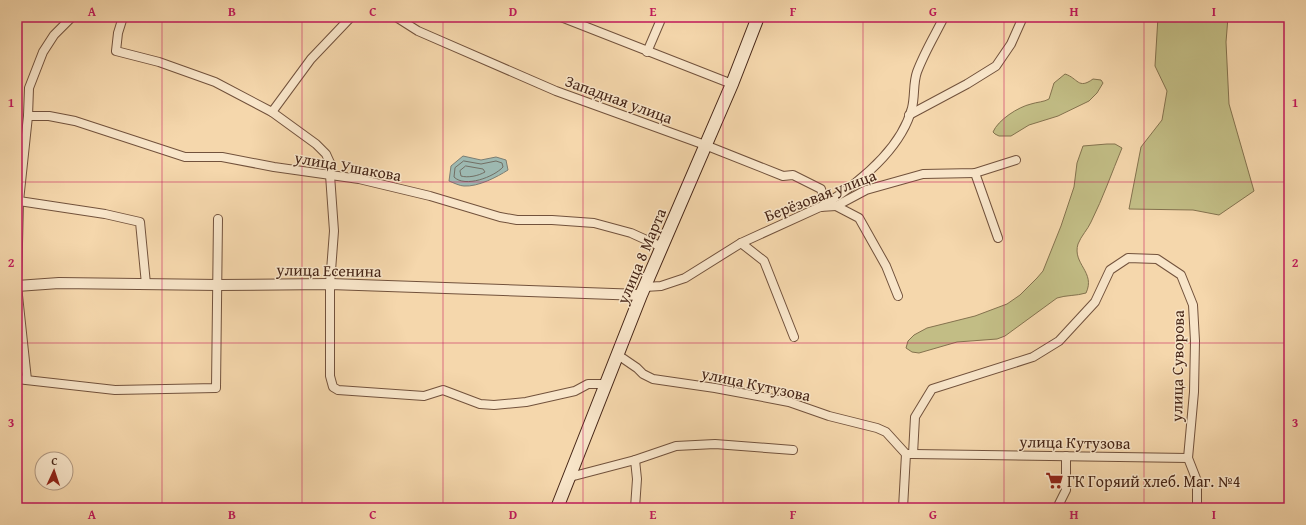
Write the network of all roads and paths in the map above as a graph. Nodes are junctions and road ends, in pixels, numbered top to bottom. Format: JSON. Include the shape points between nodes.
{"nodes":[{"id":1,"x":72,"y":17,"type":"edge"},
{"id":2,"x":123,"y":17,"type":"edge"},
{"id":3,"x":351,"y":17,"type":"edge"},
{"id":4,"x":396,"y":17,"type":"edge"},
{"id":5,"x":561,"y":17,"type":"edge"},
{"id":6,"x":662,"y":17,"type":"edge"},
{"id":7,"x":758,"y":17,"type":"edge"},
{"id":8,"x":944,"y":17,"type":"edge"},
{"id":9,"x":1023,"y":17,"type":"edge"},
{"id":10,"x":648,"y":52,"type":"junction"},
{"id":11,"x":732,"y":84,"type":"junction"},
{"id":12,"x":272,"y":112,"type":"junction"},
{"id":13,"x":909,"y":115,"type":"junction"},
{"id":14,"x":28,"y":116,"type":"junction"},
{"id":15,"x":705,"y":145,"type":"junction"},
{"id":16,"x":1016,"y":160,"type":"dead end"},
{"id":17,"x":976,"y":173,"type":"junction"},
{"id":18,"x":330,"y":175,"type":"junction"},
{"id":19,"x":19,"y":200,"type":"junction"},
{"id":20,"x":822,"y":206,"type":"junction"},
{"id":21,"x":836,"y":206,"type":"junction"},
{"id":22,"x":218,"y":219,"type":"dead end"},
{"id":23,"x":998,"y":238,"type":"dead end"},
{"id":24,"x":740,"y":243,"type":"junction"},
{"id":25,"x":662,"y":247,"type":"junction"},
{"id":26,"x":146,"y":284,"type":"junction"},
{"id":27,"x":330,"y":284,"type":"junction"},
{"id":28,"x":218,"y":285,"type":"junction"},
{"id":29,"x":17,"y":286,"type":"edge"},
{"id":30,"x":643,"y":291,"type":"junction"},
{"id":31,"x":898,"y":296,"type":"dead end"},
{"id":32,"x":794,"y":337,"type":"dead end"},
{"id":33,"x":618,"y":355,"type":"junction"},
{"id":34,"x":17,"y":379,"type":"edge"},
{"id":35,"x":27,"y":380,"type":"junction"},
{"id":36,"x":606,"y":384,"type":"junction"},
{"id":37,"x":793,"y":450,"type":"dead end"},
{"id":38,"x":909,"y":454,"type":"junction"},
{"id":39,"x":1066,"y":456,"type":"junction"},
{"id":40,"x":1188,"y":458,"type":"junction"},
{"id":41,"x":635,"y":460,"type":"junction"},
{"id":42,"x":570,"y":477,"type":"junction"},
{"id":43,"x":557,"y":508,"type":"edge"},
{"id":44,"x":635,"y":508,"type":"edge"},
{"id":45,"x":903,"y":508,"type":"edge"},
{"id":46,"x":1057,"y":508,"type":"edge"},
{"id":47,"x":1197,"y":508,"type":"edge"}],
"edges":[{"from":1,"to":14,"type":"street","via":[[54,35],[43,52],[29,88]]},
{"from":2,"to":12,"type":"street","via":[[116,51],[159,62],[215,82]]},
{"from":3,"to":12,"type":"street","via":[[311,59]]},
{"from":4,"to":15,"type":"street","name":"Западная улица","via":[[418,31],[556,91]]},
{"from":5,"to":10,"type":"street"},
{"from":6,"to":10,"type":"street"},
{"from":7,"to":11,"type":"main road","name":"улица 8 Марта"},
{"from":8,"to":13,"type":"street","via":[[916,73]]},
{"from":9,"to":13,"type":"street","via":[[1011,44],[996,66]]},
{"from":10,"to":11,"type":"street"},
{"from":11,"to":15,"type":"main road","name":"улица 8 Марта"},
{"from":12,"to":18,"type":"street","via":[[326,154],[331,165]]},
{"from":13,"to":20,"type":"street","via":[[896,142],[875,165],[848,189]]},
{"from":14,"to":18,"type":"street","name":"улица Ушакова","via":[[49,116],[75,121],[186,157],[222,157]]},
{"from":14,"to":19,"type":"street"},
{"from":15,"to":20,"type":"street","name":"Западная улица","via":[[783,176],[793,175],[821,189]]},
{"from":15,"to":25,"type":"main road","name":"улица 8 Марта"},
{"from":16,"to":17,"type":"street","name":"Берёзовая улица"},
{"from":17,"to":21,"type":"street","name":"Берёзовая улица","via":[[923,174],[866,190]]},
{"from":17,"to":23,"type":"street"},
{"from":18,"to":25,"type":"street","name":"улица Ушакова","via":[[430,196],[500,217],[594,223],[632,233]]},
{"from":18,"to":27,"type":"street","via":[[334,231]]},
{"from":19,"to":26,"type":"street","via":[[140,222]]},
{"from":19,"to":29,"type":"street"},
{"from":20,"to":21,"type":"street","name":"Берёзовая улица"},
{"from":20,"to":24,"type":"street","name":"Берёзовая улица"},
{"from":21,"to":31,"type":"street","via":[[859,218],[886,266]]},
{"from":22,"to":28,"type":"street"},
{"from":24,"to":30,"type":"street","name":"Берёзовая улица","via":[[685,278]]},
{"from":24,"to":32,"type":"street","via":[[764,261]]},
{"from":25,"to":30,"type":"main road","name":"улица 8 Марта"},
{"from":26,"to":28,"type":"street","name":"улица Есенина"},
{"from":26,"to":29,"type":"street","name":"улица Есенина","via":[[59,283]]},
{"from":27,"to":28,"type":"street","name":"улица Есенина"},
{"from":27,"to":30,"type":"street","name":"улица Есенина"},
{"from":27,"to":36,"type":"street","via":[[330,376],[333,387],[338,390],[424,396],[443,390],[480,404],[494,405],[526,402],[575,391],[588,384]]},
{"from":28,"to":35,"type":"street","via":[[216,388],[115,390]]},
{"from":29,"to":35,"type":"street"},
{"from":30,"to":33,"type":"main road","name":"улица 8 Марта"},
{"from":33,"to":36,"type":"main road","name":"улица 8 Марта"},
{"from":33,"to":38,"type":"street","name":"улица Кутузова","via":[[653,379],[789,402],[877,428],[886,432]]},
{"from":34,"to":35,"type":"street"},
{"from":36,"to":42,"type":"main road","name":"улица 8 Марта"},
{"from":37,"to":41,"type":"street","via":[[715,444],[676,446]]},
{"from":38,"to":39,"type":"street","name":"улица Кутузова"},
{"from":38,"to":40,"type":"street","name":"улица Суворова","via":[[915,417],[932,389],[1033,358],[1059,341],[1095,302],[1110,270],[1128,258],[1157,259],[1181,275],[1193,305],[1194,392]]},
{"from":38,"to":45,"type":"street"},
{"from":39,"to":40,"type":"street","name":"улица Кутузова"},
{"from":39,"to":46,"type":"street","via":[[1066,490]]},
{"from":40,"to":47,"type":"street","name":"улица Суворова","via":[[1196,481]]},
{"from":41,"to":42,"type":"street"},
{"from":41,"to":44,"type":"street"},
{"from":42,"to":43,"type":"main road","name":"улица 8 Марта"}]}
